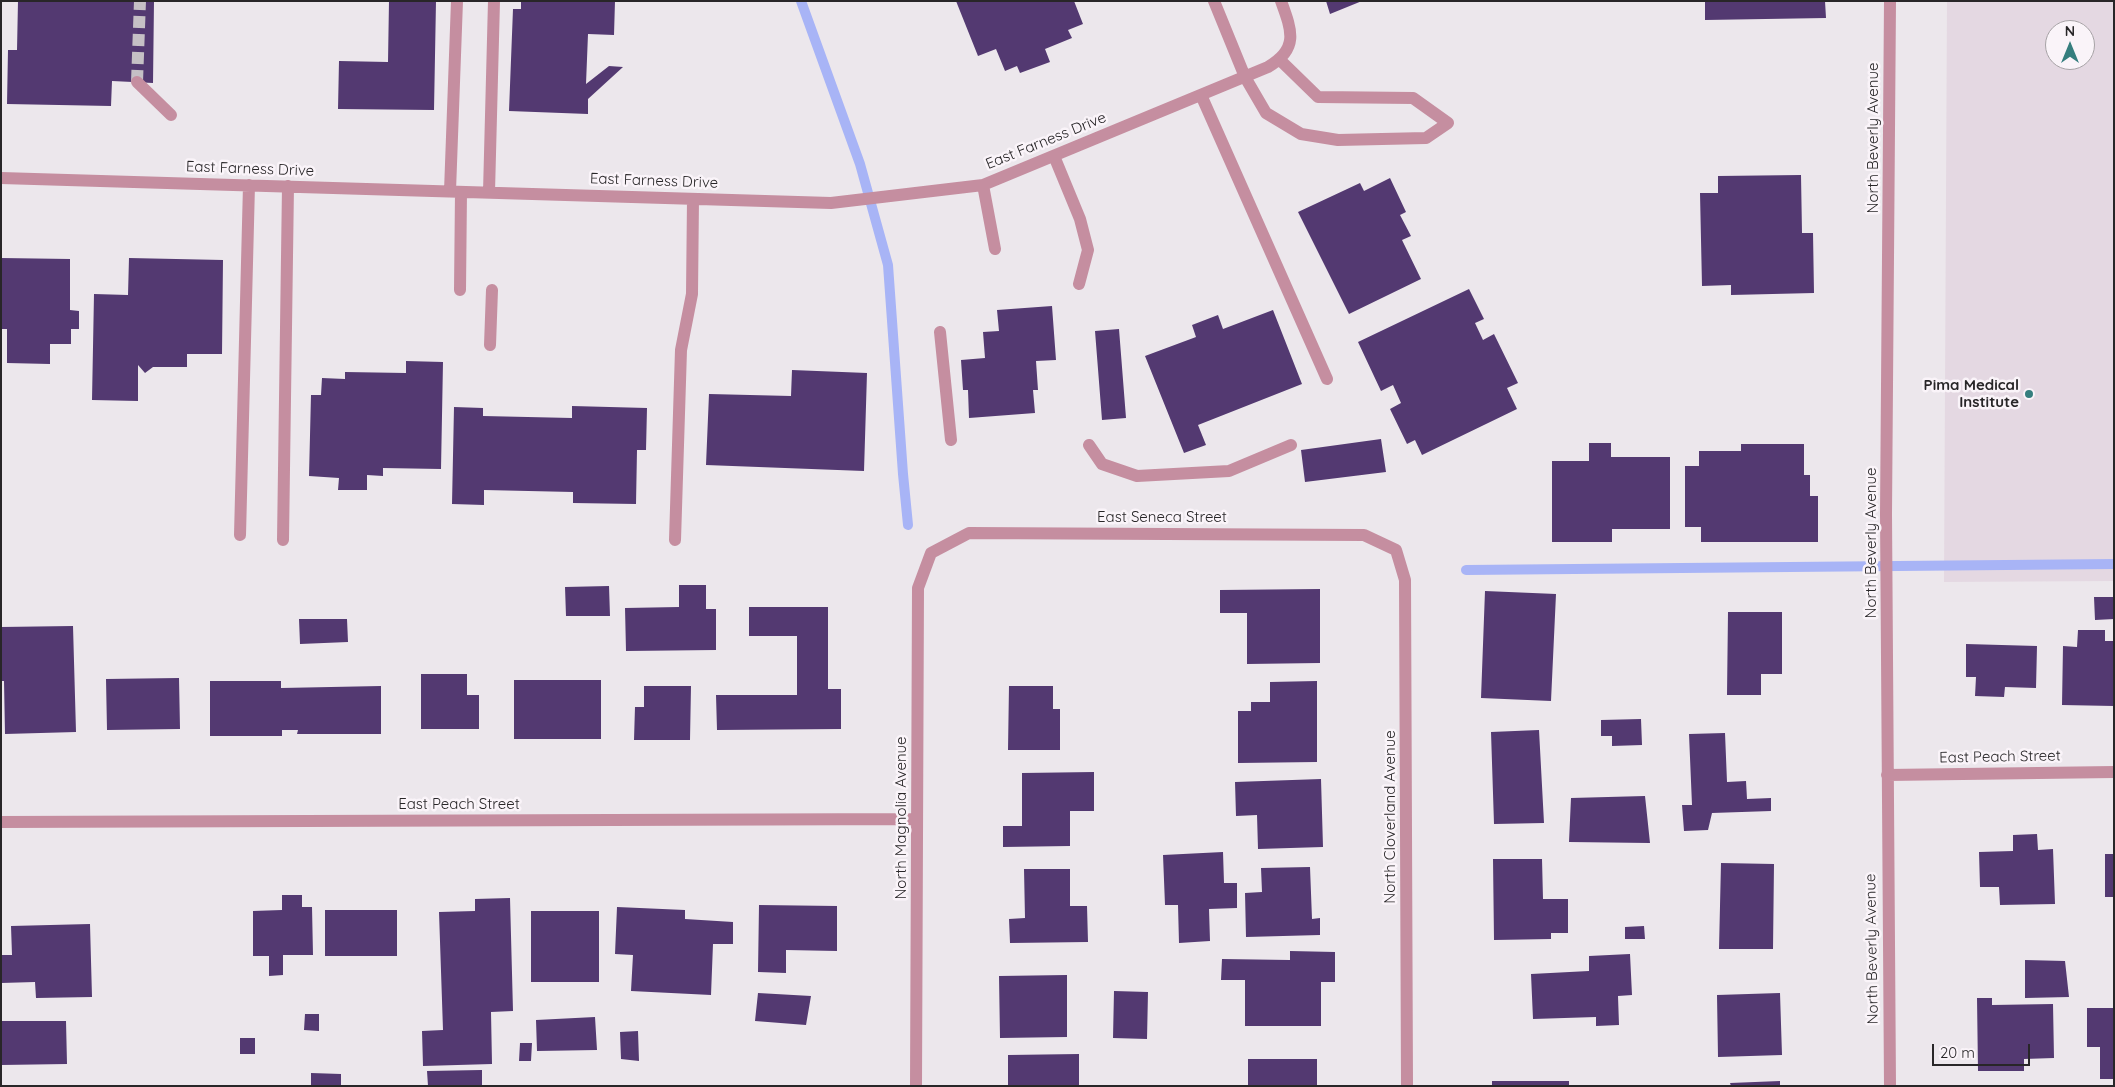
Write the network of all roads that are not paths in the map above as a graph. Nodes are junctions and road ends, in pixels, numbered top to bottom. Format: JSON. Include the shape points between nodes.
{"nodes":[{"id":1,"x":457,"y":1,"type":"edge"},
{"id":2,"x":494,"y":1,"type":"edge"},
{"id":3,"x":1214,"y":1,"type":"edge"},
{"id":4,"x":1281,"y":1,"type":"edge"},
{"id":5,"x":1890,"y":1,"type":"edge"},
{"id":6,"x":1280,"y":60,"type":"junction"},
{"id":7,"x":1245,"y":77,"type":"junction"},
{"id":8,"x":137,"y":82,"type":"dead end"},
{"id":9,"x":1201,"y":95,"type":"junction"},
{"id":10,"x":171,"y":115,"type":"dead end"},
{"id":11,"x":1054,"y":156,"type":"junction"},
{"id":12,"x":1,"y":178,"type":"edge"},
{"id":13,"x":249,"y":185,"type":"junction"},
{"id":14,"x":983,"y":185,"type":"junction"},
{"id":15,"x":288,"y":186,"type":"junction"},
{"id":16,"x":456,"y":192,"type":"junction"},
{"id":17,"x":489,"y":192,"type":"junction"},
{"id":18,"x":693,"y":199,"type":"junction"},
{"id":19,"x":996,"y":249,"type":"dead end"},
{"id":20,"x":1079,"y":284,"type":"dead end"},
{"id":21,"x":460,"y":290,"type":"dead end"},
{"id":22,"x":492,"y":290,"type":"dead end"},
{"id":23,"x":940,"y":332,"type":"dead end"},
{"id":24,"x":490,"y":345,"type":"dead end"},
{"id":25,"x":1327,"y":379,"type":"dead end"},
{"id":26,"x":951,"y":440,"type":"dead end"},
{"id":27,"x":1089,"y":445,"type":"dead end"},
{"id":28,"x":1291,"y":445,"type":"dead end"},
{"id":29,"x":240,"y":535,"type":"dead end"},
{"id":30,"x":283,"y":540,"type":"dead end"},
{"id":31,"x":675,"y":540,"type":"dead end"},
{"id":32,"x":1396,"y":550,"type":"joint"},
{"id":33,"x":930,"y":553,"type":"joint"},
{"id":34,"x":2114,"y":772,"type":"edge"},
{"id":35,"x":1887,"y":775,"type":"junction"},
{"id":36,"x":917,"y":819,"type":"junction"},
{"id":37,"x":1,"y":822,"type":"edge"},
{"id":38,"x":916,"y":1086,"type":"edge"},
{"id":39,"x":1407,"y":1086,"type":"edge"},
{"id":40,"x":1890,"y":1086,"type":"edge"}],
"edges":[{"from":1,"to":16,"type":"street"},
{"from":2,"to":17,"type":"street"},
{"from":3,"to":7,"type":"street"},
{"from":4,"to":6,"type":"street","via":[[1288,21],[1290,45]]},
{"from":5,"to":35,"type":"street","name":"North Beverly Avenue"},
{"from":6,"to":7,"type":"street","name":"East Farness Drive"},
{"from":6,"to":7,"type":"street","via":[[1318,97],[1413,98],[1448,123],[1426,138],[1338,140],[1301,134],[1266,113]]},
{"from":7,"to":9,"type":"street","name":"East Farness Drive"},
{"from":8,"to":10,"type":"street"},
{"from":9,"to":11,"type":"street","name":"East Farness Drive"},
{"from":9,"to":25,"type":"street"},
{"from":11,"to":14,"type":"street","name":"East Farness Drive"},
{"from":11,"to":20,"type":"street","via":[[1080,219],[1088,250]]},
{"from":12,"to":13,"type":"street","name":"East Farness Drive"},
{"from":13,"to":15,"type":"street","name":"East Farness Drive"},
{"from":13,"to":29,"type":"street"},
{"from":14,"to":18,"type":"street","name":"East Farness Drive","via":[[831,202]]},
{"from":14,"to":19,"type":"street"},
{"from":15,"to":16,"type":"street","name":"East Farness Drive"},
{"from":15,"to":30,"type":"street"},
{"from":16,"to":17,"type":"street","name":"East Farness Drive"},
{"from":16,"to":21,"type":"street"},
{"from":17,"to":18,"type":"street","name":"East Farness Drive"},
{"from":18,"to":31,"type":"street","via":[[692,294],[681,350]]},
{"from":22,"to":24,"type":"street"},
{"from":23,"to":26,"type":"street"},
{"from":27,"to":28,"type":"street","via":[[1102,464],[1137,476],[1229,471]]},
{"from":32,"to":33,"type":"street","name":"East Seneca Street","via":[[1364,535],[968,533]]},
{"from":32,"to":39,"type":"street","name":"North Cloverland Avenue","via":[[1405,580]]},
{"from":33,"to":36,"type":"street","name":"North Magnolia Avenue","via":[[918,588]]},
{"from":34,"to":35,"type":"street","name":"East Peach Street"},
{"from":35,"to":40,"type":"street","name":"North Beverly Avenue"},
{"from":36,"to":37,"type":"street","name":"East Peach Street"},
{"from":36,"to":38,"type":"street","name":"North Magnolia Avenue"}]}
